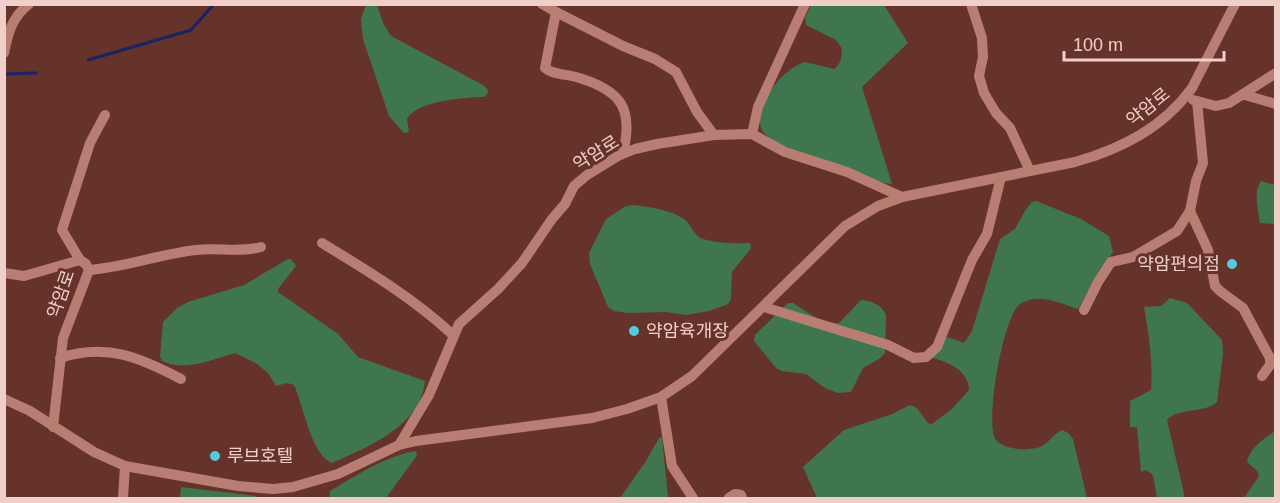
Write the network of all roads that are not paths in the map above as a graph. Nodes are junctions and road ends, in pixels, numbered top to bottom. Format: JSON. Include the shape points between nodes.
{"nodes":[{"id":1,"x":29,"y":4,"type":"edge"},
{"id":2,"x":542,"y":4,"type":"edge"},
{"id":3,"x":805,"y":4,"type":"edge"},
{"id":4,"x":971,"y":4,"type":"edge"},
{"id":5,"x":1235,"y":4,"type":"edge"},
{"id":6,"x":556,"y":12,"type":"junction"},
{"id":7,"x":4,"y":53,"type":"edge"},
{"id":8,"x":1275,"y":73,"type":"edge"},
{"id":9,"x":1245,"y":95,"type":"junction"},
{"id":10,"x":1184,"y":99,"type":"junction"},
{"id":11,"x":1197,"y":101,"type":"junction"},
{"id":12,"x":1275,"y":104,"type":"edge"},
{"id":13,"x":105,"y":115,"type":"dead end"},
{"id":14,"x":752,"y":134,"type":"junction"},
{"id":15,"x":714,"y":135,"type":"junction"},
{"id":16,"x":624,"y":153,"type":"junction"},
{"id":17,"x":1030,"y":171,"type":"junction"},
{"id":18,"x":1001,"y":177,"type":"junction"},
{"id":19,"x":902,"y":196,"type":"junction"},
{"id":20,"x":1190,"y":210,"type":"junction"},
{"id":21,"x":322,"y":243,"type":"dead end"},
{"id":22,"x":261,"y":247,"type":"dead end"},
{"id":23,"x":80,"y":260,"type":"junction"},
{"id":24,"x":89,"y":270,"type":"junction"},
{"id":25,"x":4,"y":273,"type":"edge"},
{"id":26,"x":764,"y":307,"type":"junction"},
{"id":27,"x":1084,"y":310,"type":"dead end"},
{"id":28,"x":453,"y":335,"type":"junction"},
{"id":29,"x":60,"y":358,"type":"junction"},
{"id":30,"x":1262,"y":376,"type":"dead end"},
{"id":31,"x":182,"y":379,"type":"dead end"},
{"id":32,"x":661,"y":397,"type":"junction"},
{"id":33,"x":4,"y":399,"type":"edge"},
{"id":34,"x":53,"y":427,"type":"junction"},
{"id":35,"x":399,"y":445,"type":"junction"},
{"id":36,"x":125,"y":466,"type":"junction"},
{"id":37,"x":123,"y":498,"type":"edge"},
{"id":38,"x":693,"y":498,"type":"edge"},
{"id":39,"x":729,"y":498,"type":"edge"},
{"id":40,"x":742,"y":498,"type":"edge"}],
"edges":[{"from":1,"to":7,"type":"street","via":[[14,19]]},
{"from":2,"to":6,"type":"street"},
{"from":3,"to":14,"type":"street","via":[[758,107]]},
{"from":4,"to":17,"type":"street","via":[[983,47],[981,85],[988,103],[1010,128]]},
{"from":5,"to":10,"type":"street","name":"약암로"},
{"from":6,"to":15,"type":"street","via":[[676,72]]},
{"from":6,"to":16,"type":"street","via":[[545,68],[578,77],[617,97],[628,121]]},
{"from":8,"to":9,"type":"street"},
{"from":9,"to":11,"type":"street","via":[[1223,105]]},
{"from":9,"to":12,"type":"street"},
{"from":10,"to":11,"type":"street"},
{"from":10,"to":17,"type":"street","name":"약암로","via":[[1149,130],[1126,144],[1100,155]]},
{"from":11,"to":20,"type":"street","via":[[1203,163]]},
{"from":13,"to":23,"type":"street","name":"약암로","via":[[90,143],[62,230]]},
{"from":14,"to":15,"type":"street","name":"약암로"},
{"from":14,"to":19,"type":"street","via":[[785,152],[847,172]]},
{"from":15,"to":16,"type":"street","name":"약암로"},
{"from":16,"to":28,"type":"street","name":"약암로","via":[[574,186],[522,263],[464,319]]},
{"from":17,"to":18,"type":"street","name":"약암로"},
{"from":18,"to":19,"type":"street","name":"약암로"},
{"from":18,"to":26,"type":"street","via":[[987,234],[972,260],[937,347],[927,357],[914,358],[888,345]]},
{"from":19,"to":26,"type":"street","name":"약암로","via":[[845,226]]},
{"from":20,"to":27,"type":"street","via":[[1177,231],[1133,256],[1111,262]]},
{"from":20,"to":30,"type":"street","via":[[1208,250],[1215,286],[1243,308],[1270,358]]},
{"from":21,"to":28,"type":"street","via":[[398,290]]},
{"from":22,"to":24,"type":"street","via":[[244,251],[196,249]]},
{"from":23,"to":24,"type":"street","name":"약암로"},
{"from":23,"to":25,"type":"street","via":[[24,276]]},
{"from":24,"to":29,"type":"street","name":"약암로","via":[[63,338]]},
{"from":26,"to":32,"type":"street","name":"약암로","via":[[692,376]]},
{"from":28,"to":35,"type":"street","name":"약암로","via":[[429,394]]},
{"from":29,"to":31,"type":"street","via":[[105,351],[139,360]]},
{"from":29,"to":34,"type":"street","name":"약암로"},
{"from":32,"to":35,"type":"street","name":"약암로","via":[[592,418]]},
{"from":32,"to":38,"type":"street","via":[[672,466]]},
{"from":33,"to":34,"type":"street","name":"약암로"},
{"from":34,"to":36,"type":"street","name":"약암로"},
{"from":35,"to":36,"type":"street","name":"약암로","via":[[316,482],[273,489]]},
{"from":36,"to":37,"type":"street"},
{"from":39,"to":40,"type":"street","via":[[735,494]]}]}
